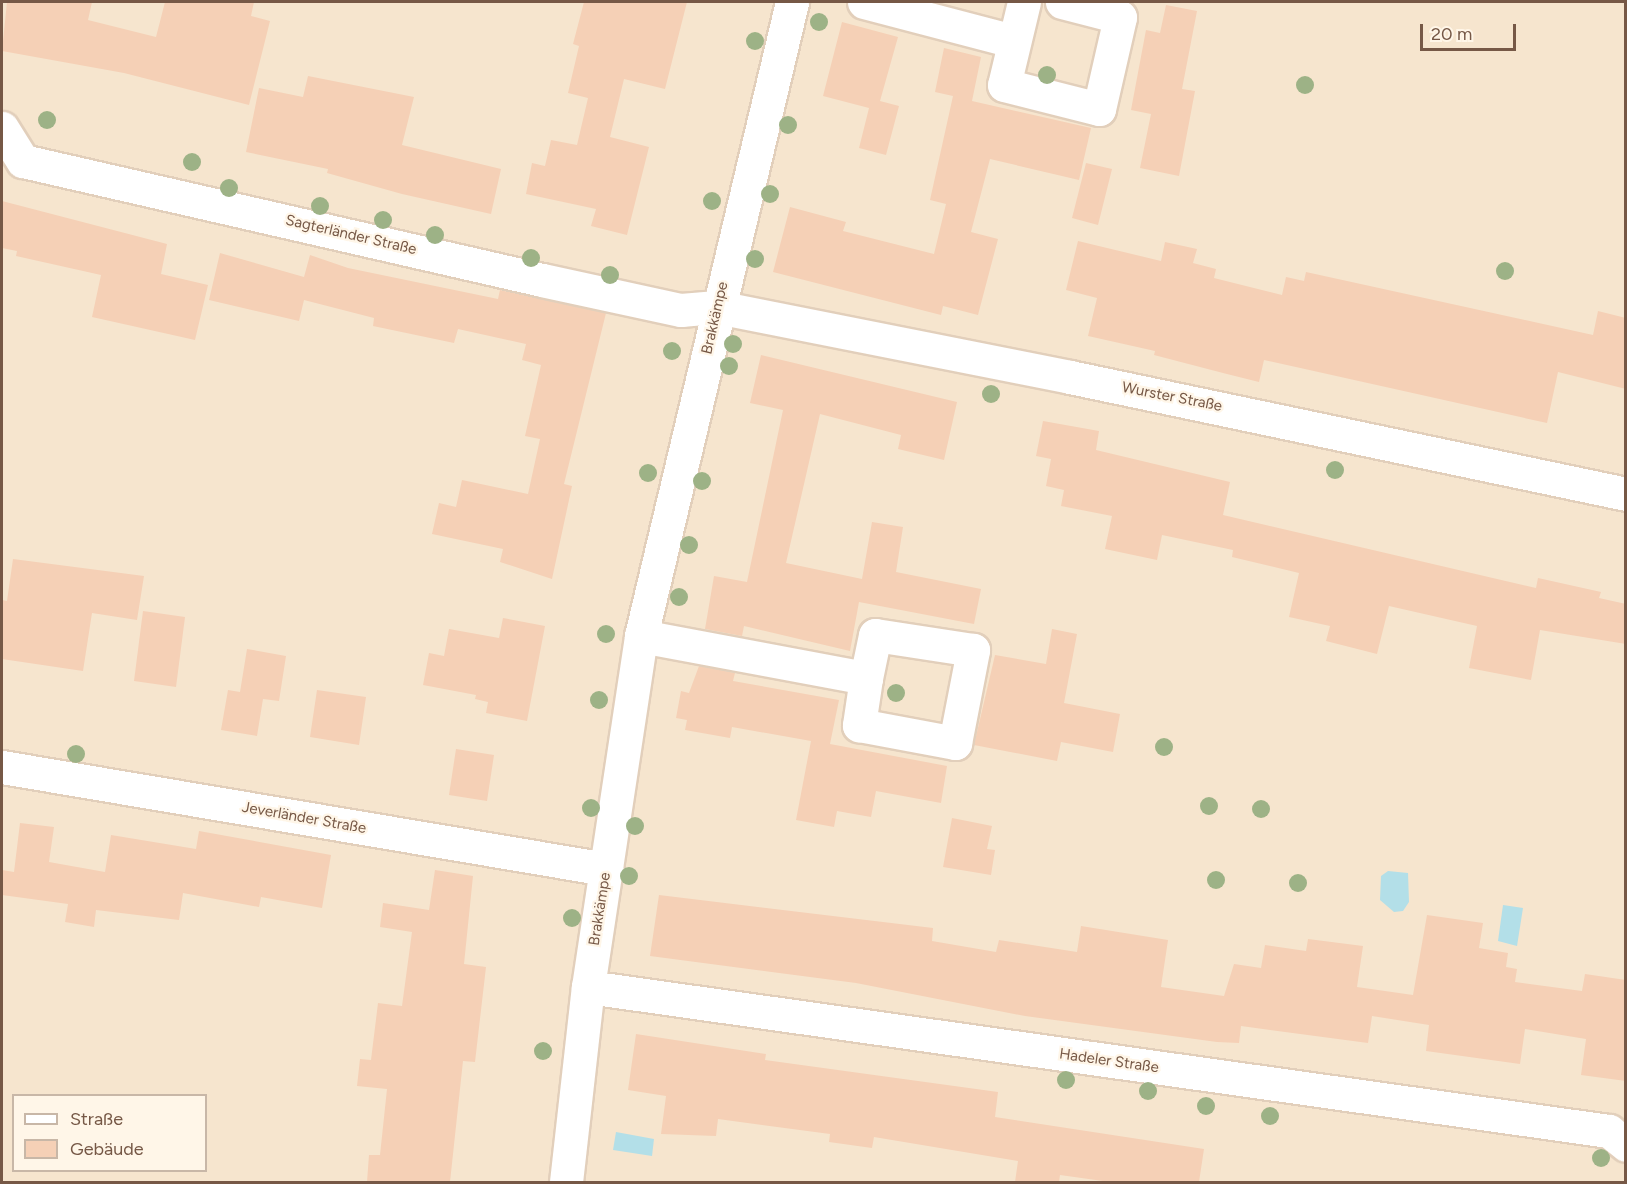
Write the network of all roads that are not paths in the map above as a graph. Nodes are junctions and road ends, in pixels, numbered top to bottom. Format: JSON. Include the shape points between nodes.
{"nodes":[{"id":1,"x":792,"y":2,"type":"edge"},
{"id":2,"x":864,"y":2,"type":"edge"},
{"id":3,"x":1024,"y":2,"type":"edge"},
{"id":4,"x":1062,"y":2,"type":"edge"},
{"id":5,"x":1012,"y":41,"type":"junction"},
{"id":6,"x":2,"y":128,"type":"edge"},
{"id":7,"x":717,"y":307,"type":"junction"},
{"id":8,"x":1626,"y":494,"type":"edge"},
{"id":9,"x":641,"y":636,"type":"junction"},
{"id":10,"x":866,"y":678,"type":"dead end"},
{"id":11,"x":2,"y":767,"type":"edge"},
{"id":12,"x":606,"y":869,"type":"junction"},
{"id":13,"x":588,"y":987,"type":"junction"},
{"id":14,"x":1626,"y":1146,"type":"edge"},
{"id":15,"x":566,"y":1182,"type":"edge"}],
"edges":[{"from":1,"to":7,"type":"street","name":"Brakkämpe"},
{"from":2,"to":5,"type":"street"},
{"from":3,"to":5,"type":"street"},
{"from":4,"to":5,"type":"street","via":[[1120,17],[1100,109],[1004,85]]},
{"from":6,"to":7,"type":"street","name":"Sagterländer Straße","via":[[23,160],[631,300],[681,310]]},
{"from":7,"to":8,"type":"street","name":"Wurster Straße","via":[[1260,414]]},
{"from":7,"to":9,"type":"street","name":"Brakkämpe"},
{"from":9,"to":10,"type":"street"},
{"from":9,"to":12,"type":"street","name":"Brakkämpe"},
{"from":11,"to":12,"type":"street","name":"Jeverländer Straße"},
{"from":12,"to":13,"type":"street","name":"Brakkämpe"},
{"from":13,"to":14,"type":"street","name":"Hadeler Straße","via":[[1609,1131]]},
{"from":13,"to":15,"type":"street","name":"Brakkämpe"}]}
